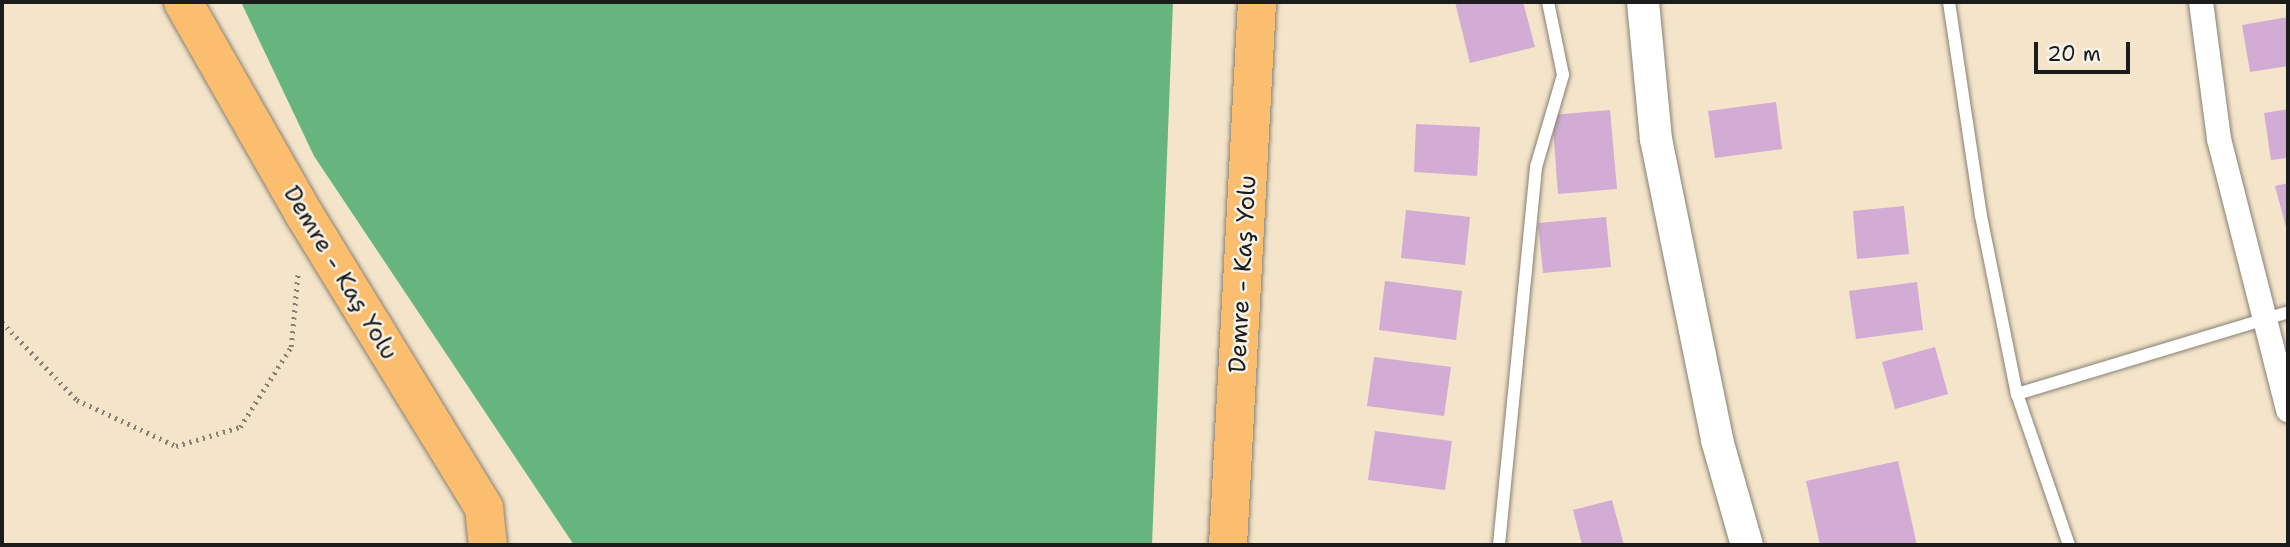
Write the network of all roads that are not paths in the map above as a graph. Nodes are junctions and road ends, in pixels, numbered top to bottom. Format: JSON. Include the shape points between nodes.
{"nodes":[{"id":1,"x":183,"y":2,"type":"edge"},
{"id":2,"x":1257,"y":2,"type":"edge"},
{"id":3,"x":1548,"y":2,"type":"edge"},
{"id":4,"x":1643,"y":2,"type":"edge"},
{"id":5,"x":1949,"y":2,"type":"edge"},
{"id":6,"x":2201,"y":2,"type":"edge"},
{"id":7,"x":2288,"y":312,"type":"edge"},
{"id":8,"x":2261,"y":318,"type":"junction"},
{"id":9,"x":2017,"y":394,"type":"junction"},
{"id":10,"x":2288,"y":411,"type":"edge"},
{"id":11,"x":488,"y":545,"type":"edge"},
{"id":12,"x":1228,"y":545,"type":"edge"},
{"id":13,"x":1499,"y":545,"type":"edge"},
{"id":14,"x":1747,"y":545,"type":"edge"},
{"id":15,"x":2069,"y":545,"type":"edge"}],
"edges":[{"from":1,"to":11,"type":"highway","name":"Demre - Kaş Yolu","via":[[304,215],[484,508]]},
{"from":2,"to":12,"type":"highway","name":"Demre - Kaş Yolu"},
{"from":3,"to":13,"type":"lane","via":[[1563,75],[1536,167]]},
{"from":4,"to":14,"type":"street","via":[[1656,139],[1717,439]]},
{"from":5,"to":9,"type":"lane","via":[[1981,216]]},
{"from":6,"to":8,"type":"street","via":[[2219,139]]},
{"from":7,"to":8,"type":"lane"},
{"from":8,"to":9,"type":"lane"},
{"from":8,"to":10,"type":"street"},
{"from":9,"to":15,"type":"lane"}]}
